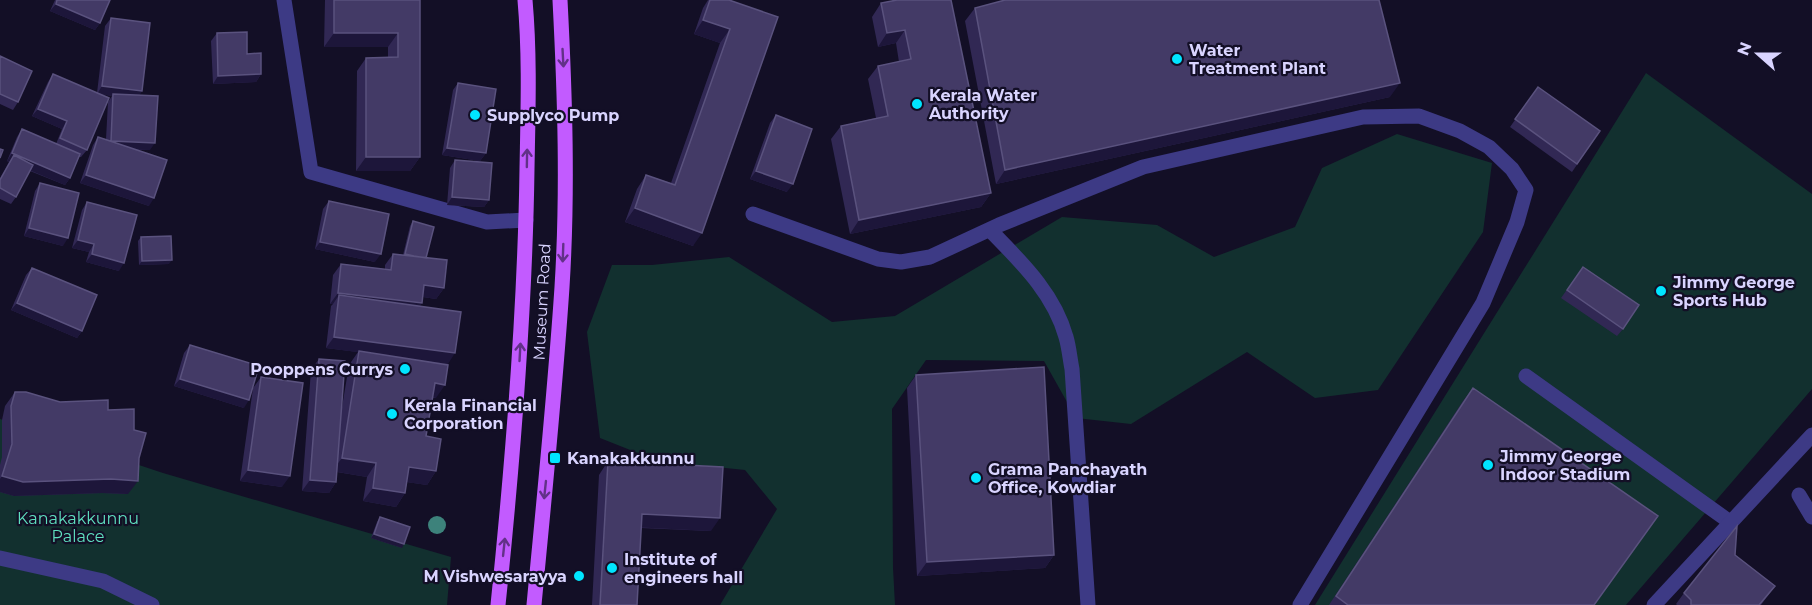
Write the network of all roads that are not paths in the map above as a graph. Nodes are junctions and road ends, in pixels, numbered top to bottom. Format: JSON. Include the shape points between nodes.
{"nodes":[{"id":1,"x":284,"y":0,"type":"edge"},
{"id":2,"x":525,"y":0,"type":"edge"},
{"id":3,"x":560,"y":0,"type":"edge"},
{"id":4,"x":753,"y":214,"type":"dead end"},
{"id":5,"x":526,"y":220,"type":"junction"},
{"id":6,"x":990,"y":230,"type":"junction"},
{"id":7,"x":1526,"y":376,"type":"dead end"},
{"id":8,"x":1812,"y":435,"type":"edge"},
{"id":9,"x":1799,"y":495,"type":"dead end"},
{"id":10,"x":1812,"y":517,"type":"edge"},
{"id":11,"x":1730,"y":522,"type":"junction"},
{"id":12,"x":0,"y":558,"type":"edge"},
{"id":13,"x":152,"y":605,"type":"edge"},
{"id":14,"x":498,"y":605,"type":"edge"},
{"id":15,"x":534,"y":605,"type":"edge"},
{"id":16,"x":1088,"y":605,"type":"edge"},
{"id":17,"x":1300,"y":605,"type":"edge"},
{"id":18,"x":1654,"y":605,"type":"edge"}],
"edges":[{"from":1,"to":5,"type":"street","via":[[310,172],[487,222]]},
{"from":5,"to":2,"type":"main road","name":"Museum Road","one_way":true},
{"from":3,"to":15,"type":"main road","name":"Museum Road","one_way":true,"via":[[565,103],[562,285]]},
{"from":4,"to":6,"type":"street","via":[[878,259],[902,262],[930,257]]},
{"from":14,"to":5,"type":"main road","name":"Museum Road","one_way":true,"via":[[514,447]]},
{"from":6,"to":16,"type":"street","via":[[1039,284],[1066,336],[1072,369]]},
{"from":6,"to":17,"type":"street","via":[[1143,167],[1363,117],[1419,116],[1489,147],[1512,169],[1526,190],[1483,303]]},
{"from":7,"to":11,"type":"street"},
{"from":8,"to":11,"type":"street"},
{"from":9,"to":10,"type":"street"},
{"from":11,"to":18,"type":"street"},
{"from":12,"to":13,"type":"street","via":[[103,581]]}]}
